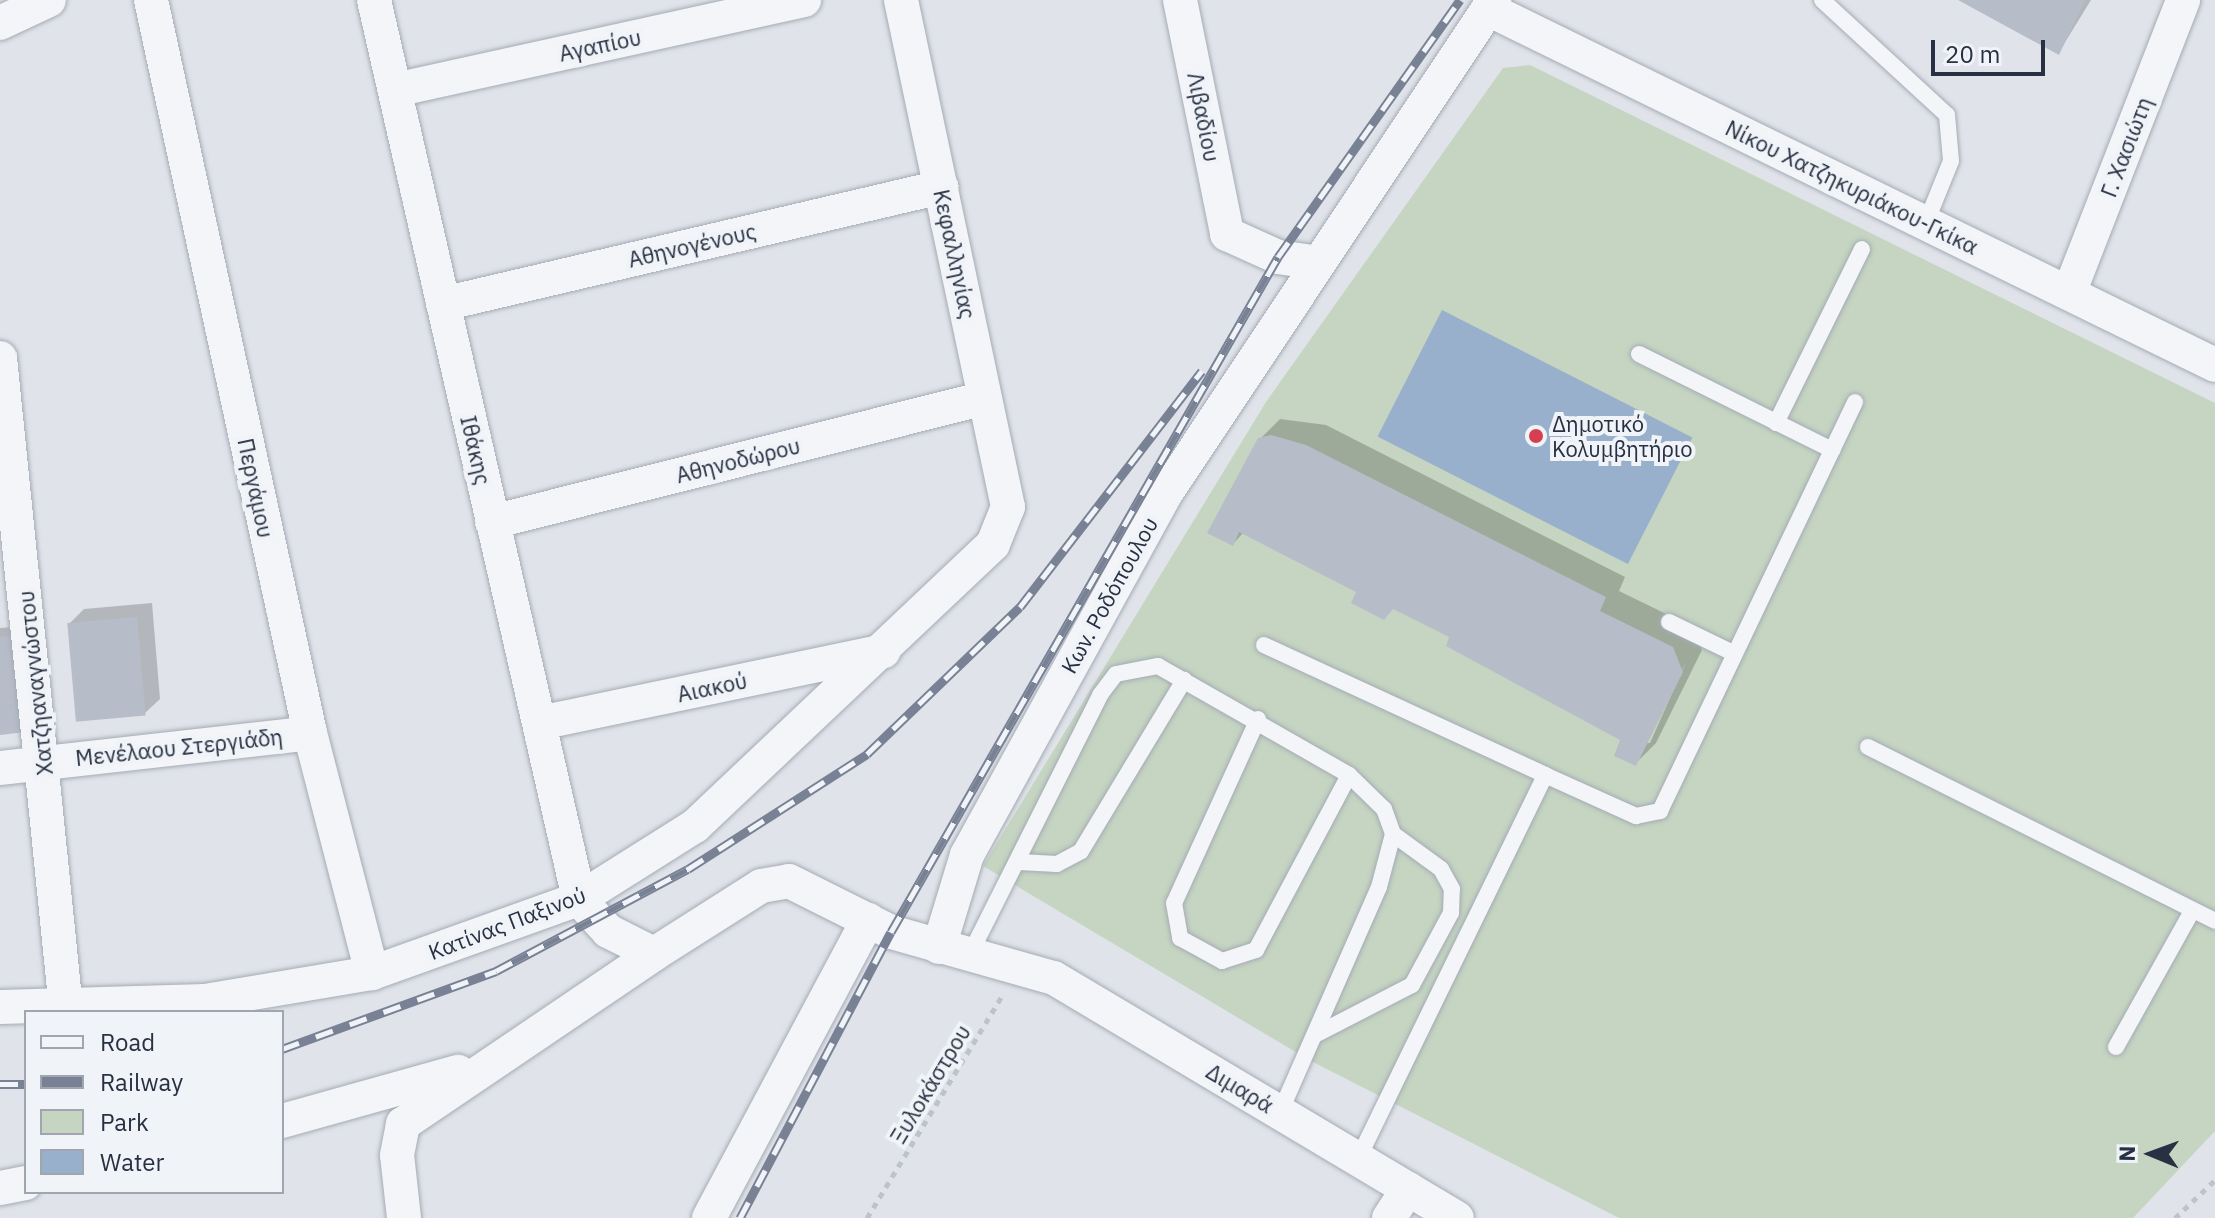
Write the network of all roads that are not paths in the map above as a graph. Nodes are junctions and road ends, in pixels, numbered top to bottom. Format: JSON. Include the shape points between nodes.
{"nodes":[{"id":1,"x":49,"y":0,"type":"edge"},
{"id":2,"x":151,"y":0,"type":"edge"},
{"id":3,"x":374,"y":0,"type":"edge"},
{"id":4,"x":804,"y":0,"type":"edge"},
{"id":5,"x":901,"y":0,"type":"edge"},
{"id":6,"x":1180,"y":0,"type":"edge"},
{"id":7,"x":1822,"y":0,"type":"edge"},
{"id":8,"x":2183,"y":0,"type":"edge"},
{"id":9,"x":1491,"y":5,"type":"edge"},
{"id":10,"x":0,"y":23,"type":"edge"},
{"id":11,"x":395,"y":90,"type":"junction"},
{"id":12,"x":941,"y":187,"type":"junction"},
{"id":13,"x":1926,"y":223,"type":"junction"},
{"id":14,"x":1862,"y":249,"type":"dead end"},
{"id":15,"x":1318,"y":263,"type":"junction"},
{"id":16,"x":2069,"y":293,"type":"junction"},
{"id":17,"x":443,"y":304,"type":"junction"},
{"id":18,"x":1639,"y":354,"type":"dead end"},
{"id":19,"x":0,"y":358,"type":"edge"},
{"id":20,"x":2215,"y":365,"type":"edge"},
{"id":21,"x":985,"y":398,"type":"junction"},
{"id":22,"x":1855,"y":402,"type":"dead end"},
{"id":23,"x":1776,"y":423,"type":"junction"},
{"id":24,"x":1832,"y":450,"type":"junction"},
{"id":25,"x":1008,"y":507,"type":"joint"},
{"id":26,"x":492,"y":522,"type":"junction"},
{"id":27,"x":10,"y":537,"type":"edge"},
{"id":28,"x":1669,"y":622,"type":"dead end"},
{"id":29,"x":1264,"y":645,"type":"dead end"},
{"id":30,"x":884,"y":651,"type":"junction"},
{"id":31,"x":1733,"y":653,"type":"junction"},
{"id":32,"x":1184,"y":680,"type":"junction"},
{"id":33,"x":1258,"y":719,"type":"junction"},
{"id":34,"x":540,"y":723,"type":"junction"},
{"id":35,"x":310,"y":733,"type":"junction"},
{"id":36,"x":1868,"y":747,"type":"dead end"},
{"id":37,"x":44,"y":762,"type":"junction"},
{"id":38,"x":0,"y":768,"type":"edge"},
{"id":39,"x":1349,"y":775,"type":"junction"},
{"id":40,"x":1545,"y":775,"type":"junction"},
{"id":41,"x":1393,"y":834,"type":"junction"},
{"id":42,"x":1019,"y":862,"type":"junction"},
{"id":43,"x":579,"y":899,"type":"junction"},
{"id":44,"x":2192,"y":911,"type":"junction"},
{"id":45,"x":868,"y":920,"type":"junction"},
{"id":46,"x":2215,"y":921,"type":"edge"},
{"id":47,"x":954,"y":950,"type":"junction"},
{"id":48,"x":654,"y":954,"type":"junction"},
{"id":49,"x":372,"y":973,"type":"junction"},
{"id":50,"x":0,"y":1007,"type":"edge"},
{"id":51,"x":66,"y":1009,"type":"junction"},
{"id":52,"x":1317,"y":1034,"type":"junction"},
{"id":53,"x":2116,"y":1047,"type":"dead end"},
{"id":54,"x":486,"y":1062,"type":"junction"},
{"id":55,"x":1280,"y":1112,"type":"junction"},
{"id":56,"x":284,"y":1120,"type":"edge"},
{"id":57,"x":1358,"y":1159,"type":"junction"},
{"id":58,"x":24,"y":1183,"type":"edge"},
{"id":59,"x":0,"y":1188,"type":"edge"},
{"id":60,"x":1408,"y":1189,"type":"junction"},
{"id":61,"x":404,"y":1218,"type":"edge"},
{"id":62,"x":709,"y":1218,"type":"edge"},
{"id":63,"x":1389,"y":1218,"type":"edge"},
{"id":64,"x":1457,"y":1218,"type":"edge"}],
"edges":[{"from":1,"to":10,"type":"street"},
{"from":2,"to":35,"type":"street","name":"Περγάμου"},
{"from":3,"to":11,"type":"street","name":"Ιθάκης"},
{"from":4,"to":11,"type":"street","name":"Αγαπίου"},
{"from":5,"to":12,"type":"street","name":"Κεφαλληνίας"},
{"from":6,"to":15,"type":"street","name":"Λιβαδίου","via":[[1227,234],[1278,257]]},
{"from":7,"to":13,"type":"lane","via":[[1947,115],[1951,161]]},
{"from":8,"to":16,"type":"street","name":"Γ. Χασιώτη"},
{"from":9,"to":13,"type":"street","name":"Νίκου Χατζηκυριάκου-Γκίκα"},
{"from":9,"to":15,"type":"street","name":"Κων. Ροδόπουλου"},
{"from":11,"to":17,"type":"street","name":"Ιθάκης"},
{"from":12,"to":17,"type":"street","name":"Αθηνογένους"},
{"from":12,"to":21,"type":"street","name":"Κεφαλληνίας"},
{"from":13,"to":16,"type":"street","name":"Νίκου Χατζηκυριάκου-Γκίκα"},
{"from":14,"to":23,"type":"lane"},
{"from":15,"to":47,"type":"street","name":"Κων. Ροδόπουλου","via":[[1168,490],[967,855]]},
{"from":16,"to":20,"type":"street","name":"Νίκου Χατζηκυριάκου-Γκίκα"},
{"from":17,"to":26,"type":"street","name":"Ιθάκης"},
{"from":18,"to":23,"type":"lane"},
{"from":19,"to":27,"type":"street","name":"Χατζηαναγνώστου"},
{"from":21,"to":25,"type":"street","name":"Κεφαλληνίας"},
{"from":21,"to":26,"type":"street","name":"Αθηνοδώρου"},
{"from":22,"to":24,"type":"lane"},
{"from":23,"to":24,"type":"lane"},
{"from":24,"to":31,"type":"lane"},
{"from":25,"to":30,"type":"street","name":"Κατίνας Παξινού","via":[[993,544]]},
{"from":26,"to":34,"type":"street","name":"Ιθάκης"},
{"from":27,"to":37,"type":"street","name":"Χατζηαναγνώστου"},
{"from":28,"to":31,"type":"lane"},
{"from":29,"to":40,"type":"lane"},
{"from":30,"to":34,"type":"street","name":"Αιακού"},
{"from":30,"to":43,"type":"street","name":"Κατίνας Παξινού","via":[[695,826]]},
{"from":31,"to":40,"type":"lane","via":[[1660,811],[1650,818]]},
{"from":32,"to":33,"type":"lane"},
{"from":32,"to":42,"type":"lane","via":[[1081,851],[1057,864]]},
{"from":32,"to":42,"type":"lane","via":[[1158,666],[1116,674]]},
{"from":33,"to":39,"type":"lane"},
{"from":33,"to":39,"type":"lane","via":[[1174,903],[1180,938],[1222,961],[1256,950]]},
{"from":34,"to":43,"type":"street","name":"Ιθάκης"},
{"from":35,"to":37,"type":"street","name":"Μενέλαου Στεργιάδη"},
{"from":35,"to":49,"type":"street","name":"Περγάμου"},
{"from":36,"to":44,"type":"lane"},
{"from":37,"to":38,"type":"street","name":"Μενέλαου Στεργιάδη"},
{"from":37,"to":51,"type":"street","name":"Χατζηαναγνώστου"},
{"from":39,"to":41,"type":"lane","via":[[1384,809]]},
{"from":40,"to":57,"type":"lane"},
{"from":41,"to":52,"type":"lane","via":[[1379,887]]},
{"from":41,"to":52,"type":"lane","via":[[1441,869],[1452,889],[1451,913],[1412,985]]},
{"from":42,"to":47,"type":"lane"},
{"from":43,"to":48,"type":"street","via":[[608,931]]},
{"from":43,"to":49,"type":"street","name":"Κατίνας Παξινού"},
{"from":44,"to":46,"type":"lane"},
{"from":44,"to":53,"type":"lane"},
{"from":45,"to":47,"type":"street","name":"Διμαρά"},
{"from":45,"to":48,"type":"street","name":"Διμαρά","via":[[778,879]]},
{"from":45,"to":62,"type":"street"},
{"from":47,"to":55,"type":"street","name":"Διμαρά","via":[[1020,967],[1097,1001]]},
{"from":48,"to":54,"type":"street"},
{"from":49,"to":51,"type":"street","name":"Κατίνας Παξινού","via":[[205,1001]]},
{"from":50,"to":51,"type":"street","name":"Κατίνας Παξινού"},
{"from":52,"to":55,"type":"lane"},
{"from":54,"to":56,"type":"street"},
{"from":54,"to":61,"type":"street","via":[[403,1124],[397,1155]]},
{"from":55,"to":57,"type":"street","name":"Διμαρά"},
{"from":57,"to":60,"type":"street","name":"Διμαρά"},
{"from":58,"to":59,"type":"street"},
{"from":60,"to":63,"type":"street"},
{"from":60,"to":64,"type":"street","name":"Διμαρά"}]}
